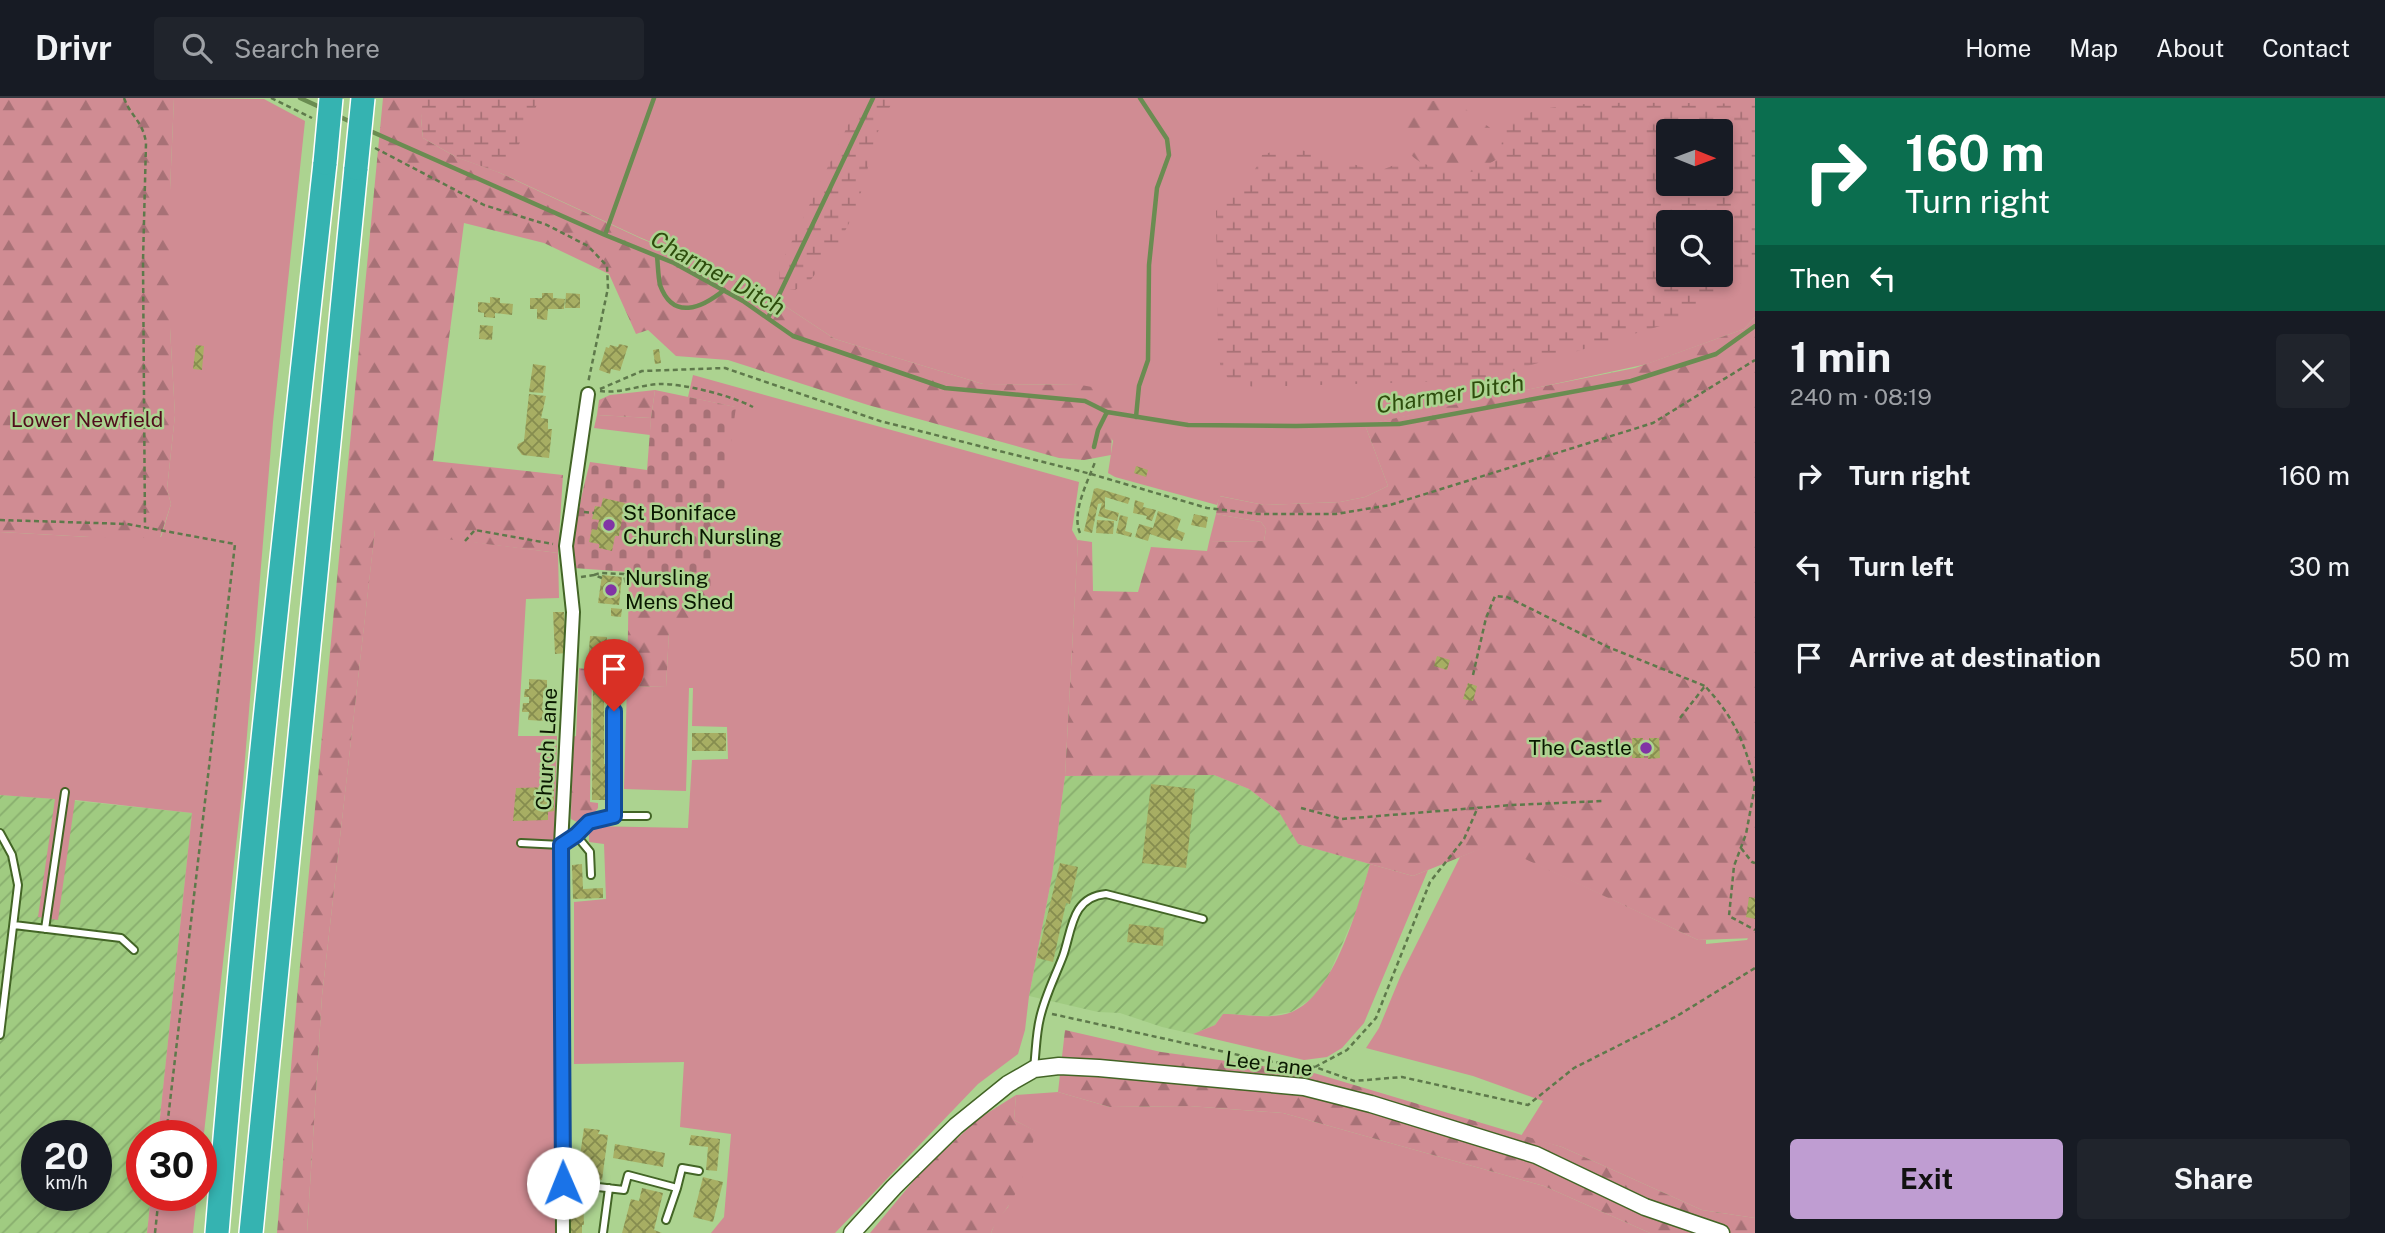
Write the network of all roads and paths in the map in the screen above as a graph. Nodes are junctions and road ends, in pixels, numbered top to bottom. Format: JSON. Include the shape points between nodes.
{"nodes":[{"id":1,"x":124,"y":98,"type":"edge"},
{"id":2,"x":271,"y":98,"type":"edge"},
{"id":3,"x":331,"y":98,"type":"edge"},
{"id":4,"x":363,"y":98,"type":"edge"},
{"id":5,"x":305,"y":115,"type":"dead end"},
{"id":6,"x":392,"y":157,"type":"dead end"},
{"id":7,"x":1755,"y":360,"type":"edge"},
{"id":8,"x":588,"y":394,"type":"joint"},
{"id":9,"x":753,"y":407,"type":"dead end"},
{"id":10,"x":1095,"y":462,"type":"dead end"},
{"id":11,"x":1091,"y":474,"type":"junction"},
{"id":12,"x":0,"y":520,"type":"edge"},
{"id":13,"x":145,"y":527,"type":"junction"},
{"id":14,"x":1080,"y":533,"type":"dead end"},
{"id":15,"x":465,"y":541,"type":"dead end"},
{"id":16,"x":566,"y":546,"type":"junction"},
{"id":17,"x":594,"y":575,"type":"junction"},
{"id":18,"x":568,"y":576,"type":"junction"},
{"id":19,"x":602,"y":578,"type":"dead end"},
{"id":20,"x":626,"y":585,"type":"dead end"},
{"id":21,"x":1473,"y":674,"type":"dead end"},
{"id":22,"x":1705,"y":686,"type":"junction"},
{"id":23,"x":614,"y":711,"type":"dead end"},
{"id":24,"x":1680,"y":718,"type":"dead end"},
{"id":25,"x":1755,"y":785,"type":"edge"},
{"id":26,"x":65,"y":792,"type":"dead end"},
{"id":27,"x":1602,"y":801,"type":"dead end"},
{"id":28,"x":1478,"y":807,"type":"junction"},
{"id":29,"x":1301,"y":808,"type":"dead end"},
{"id":30,"x":614,"y":816,"type":"junction"},
{"id":31,"x":647,"y":816,"type":"dead end"},
{"id":32,"x":0,"y":833,"type":"edge"},
{"id":33,"x":576,"y":835,"type":"junction"},
{"id":34,"x":522,"y":844,"type":"dead end"},
{"id":35,"x":561,"y":845,"type":"junction"},
{"id":36,"x":1741,"y":847,"type":"junction"},
{"id":37,"x":1755,"y":863,"type":"edge"},
{"id":38,"x":591,"y":875,"type":"dead end"},
{"id":39,"x":1203,"y":919,"type":"dead end"},
{"id":40,"x":14,"y":925,"type":"junction"},
{"id":41,"x":45,"y":929,"type":"junction"},
{"id":42,"x":1755,"y":930,"type":"edge"},
{"id":43,"x":134,"y":950,"type":"dead end"},
{"id":44,"x":1755,"y":968,"type":"edge"},
{"id":45,"x":1042,"y":1012,"type":"junction"},
{"id":46,"x":0,"y":1035,"type":"edge"},
{"id":47,"x":1315,"y":1067,"type":"junction"},
{"id":48,"x":1034,"y":1069,"type":"junction"},
{"id":49,"x":168,"y":1120,"type":"edge"},
{"id":50,"x":699,"y":1171,"type":"dead end"},
{"id":51,"x":563,"y":1183,"type":"junction"},
{"id":52,"x":609,"y":1188,"type":"junction"},
{"id":53,"x":677,"y":1188,"type":"junction"},
{"id":54,"x":157,"y":1211,"type":"edge"},
{"id":55,"x":666,"y":1220,"type":"dead end"},
{"id":56,"x":155,"y":1233,"type":"edge"},
{"id":57,"x":216,"y":1233,"type":"edge"},
{"id":58,"x":251,"y":1233,"type":"edge"},
{"id":59,"x":563,"y":1233,"type":"edge"},
{"id":60,"x":603,"y":1233,"type":"edge"},
{"id":61,"x":852,"y":1233,"type":"edge"},
{"id":62,"x":1721,"y":1233,"type":"edge"}],
"edges":[{"from":1,"to":13,"type":"path","via":[[144,130],[146,143]]},
{"from":2,"to":5,"type":"path"},
{"from":3,"to":57,"type":"highway","bridge":true,"via":[[234,1020]]},
{"from":4,"to":58,"type":"highway","bridge":true},
{"from":6,"to":8,"type":"path","via":[[484,205],[556,229],[588,246],[607,266],[608,288],[588,375]]},
{"from":7,"to":11,"type":"path","via":[[1653,423],[1390,505],[1336,514],[1258,514],[1207,508]]},
{"from":8,"to":16,"type":"street","name":"Church Lane"},
{"from":9,"to":11,"type":"path","via":[[737,398],[660,384],[597,391],[642,371],[725,368],[880,421]]},
{"from":10,"to":11,"type":"path"},
{"from":11,"to":14,"type":"path","via":[[1079,508]]},
{"from":12,"to":13,"type":"path"},
{"from":13,"to":49,"type":"path","via":[[235,544]]},
{"from":15,"to":16,"type":"path","via":[[475,530]]},
{"from":16,"to":18,"type":"street","name":"Church Lane"},
{"from":17,"to":18,"type":"path"},
{"from":17,"to":19,"type":"path"},
{"from":17,"to":20,"type":"path","via":[[624,574]]},
{"from":18,"to":35,"type":"street","name":"Church Lane","via":[[573,612]]},
{"from":21,"to":22,"type":"path","via":[[1495,596],[1507,597],[1608,647]]},
{"from":22,"to":24,"type":"path"},
{"from":22,"to":25,"type":"path","via":[[1728,713],[1744,743]]},
{"from":23,"to":30,"type":"lane"},
{"from":25,"to":36,"type":"path"},
{"from":26,"to":41,"type":"lane"},
{"from":27,"to":28,"type":"path"},
{"from":28,"to":29,"type":"path","via":[[1342,819]]},
{"from":28,"to":47,"type":"path","via":[[1464,839],[1430,882],[1376,1018],[1348,1050]]},
{"from":30,"to":31,"type":"lane"},
{"from":30,"to":33,"type":"lane","via":[[589,822]]},
{"from":32,"to":40,"type":"lane","via":[[16,869]]},
{"from":33,"to":35,"type":"lane"},
{"from":33,"to":38,"type":"lane","via":[[590,852]]},
{"from":34,"to":35,"type":"lane"},
{"from":35,"to":51,"type":"street","name":"Church Lane"},
{"from":36,"to":37,"type":"path"},
{"from":36,"to":42,"type":"path","via":[[1734,866],[1729,916]]},
{"from":39,"to":45,"type":"lane","via":[[1105,894],[1093,895],[1078,909],[1069,928]]},
{"from":40,"to":41,"type":"lane"},
{"from":40,"to":46,"type":"lane"},
{"from":41,"to":43,"type":"lane","via":[[121,937]]},
{"from":44,"to":47,"type":"path","via":[[1677,1016],[1574,1068],[1528,1105],[1402,1077],[1354,1081]]},
{"from":45,"to":47,"type":"path","via":[[1266,1061]]},
{"from":45,"to":48,"type":"lane"},
{"from":48,"to":61,"type":"street","name":"Lee Lane","via":[[956,1126]]},
{"from":48,"to":62,"type":"street","name":"Lee Lane","via":[[1099,1068],[1304,1087],[1536,1155],[1645,1207]]},
{"from":50,"to":53,"type":"lane","via":[[682,1168]]},
{"from":51,"to":52,"type":"lane"},
{"from":51,"to":59,"type":"street","name":"Church Lane"},
{"from":52,"to":53,"type":"lane","via":[[624,1190],[628,1175]]},
{"from":52,"to":60,"type":"lane"},
{"from":53,"to":55,"type":"lane"},
{"from":54,"to":56,"type":"path"}]}
